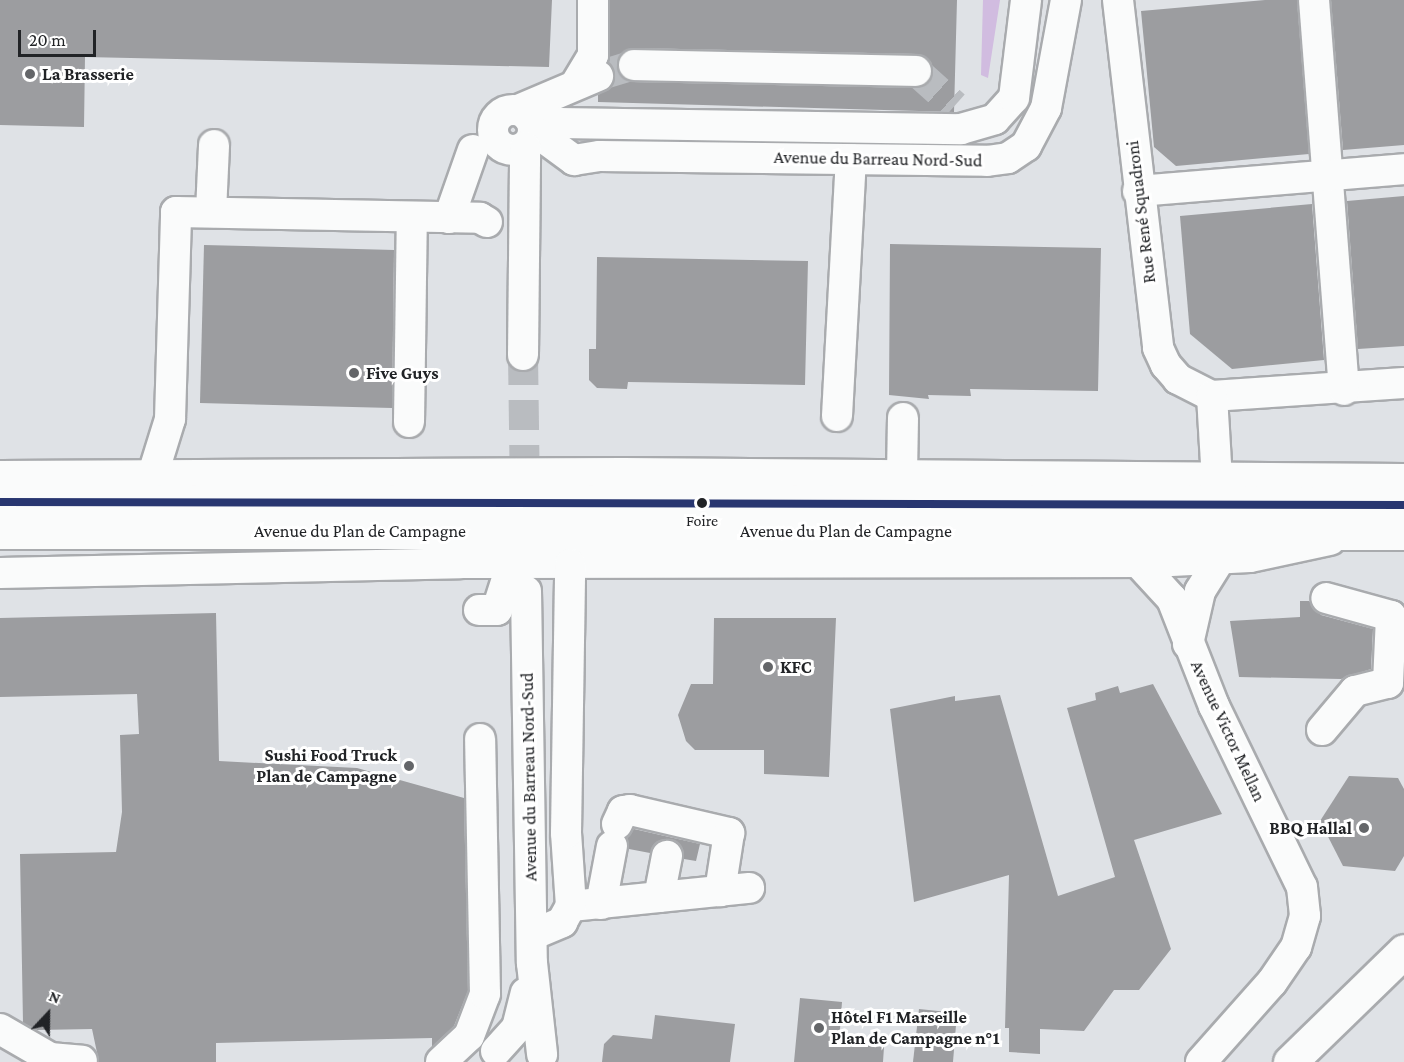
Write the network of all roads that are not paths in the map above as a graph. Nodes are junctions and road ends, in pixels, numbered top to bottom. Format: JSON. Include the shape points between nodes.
{"nodes":[{"id":1,"x":593,"y":0,"type":"edge"},
{"id":2,"x":1026,"y":0,"type":"edge"},
{"id":3,"x":1066,"y":0,"type":"edge"},
{"id":4,"x":1118,"y":0,"type":"edge"},
{"id":5,"x":1314,"y":0,"type":"edge"},
{"id":6,"x":1019,"y":48,"type":"junction"},
{"id":7,"x":634,"y":65,"type":"tunnel mouth"},
{"id":8,"x":916,"y":71,"type":"tunnel mouth"},
{"id":9,"x":955,"y":106,"type":"dead end"},
{"id":10,"x":522,"y":131,"type":"junction"},
{"id":11,"x":214,"y":145,"type":"dead end"},
{"id":12,"x":473,"y":150,"type":"dead end"},
{"id":13,"x":851,"y":159,"type":"junction"},
{"id":14,"x":574,"y":160,"type":"junction"},
{"id":15,"x":1404,"y":169,"type":"edge"},
{"id":16,"x":1325,"y":174,"type":"junction"},
{"id":17,"x":523,"y":178,"type":"junction"},
{"id":18,"x":1138,"y":191,"type":"junction"},
{"id":19,"x":211,"y":212,"type":"junction"},
{"id":20,"x":450,"y":218,"type":"junction"},
{"id":21,"x":412,"y":219,"type":"junction"},
{"id":22,"x":487,"y":222,"type":"dead end"},
{"id":23,"x":523,"y":355,"type":"tunnel mouth"},
{"id":24,"x":1404,"y":383,"type":"edge"},
{"id":25,"x":1344,"y":390,"type":"junction"},
{"id":26,"x":1212,"y":396,"type":"junction"},
{"id":27,"x":837,"y":416,"type":"dead end"},
{"id":28,"x":903,"y":418,"type":"dead end"},
{"id":29,"x":409,"y":422,"type":"dead end"},
{"id":30,"x":153,"y":474,"type":"junction"},
{"id":31,"x":0,"y":476,"type":"edge"},
{"id":32,"x":902,"y":476,"type":"junction"},
{"id":33,"x":1217,"y":479,"type":"junction"},
{"id":34,"x":1404,"y":479,"type":"edge"},
{"id":35,"x":585,"y":493,"type":"junction"},
{"id":36,"x":0,"y":502,"type":"edge"},
{"id":37,"x":1404,"y":505,"type":"edge"},
{"id":38,"x":1149,"y":516,"type":"junction"},
{"id":39,"x":0,"y":532,"type":"edge"},
{"id":40,"x":1362,"y":532,"type":"junction"},
{"id":41,"x":1404,"y":533,"type":"edge"},
{"id":42,"x":1220,"y":560,"type":"junction"},
{"id":43,"x":512,"y":563,"type":"junction"},
{"id":44,"x":577,"y":563,"type":"junction"},
{"id":45,"x":0,"y":573,"type":"edge"},
{"id":46,"x":526,"y":591,"type":"dead end"},
{"id":47,"x":1326,"y":597,"type":"dead end"},
{"id":48,"x":479,"y":610,"type":"dead end"},
{"id":49,"x":1188,"y":644,"type":"junction"},
{"id":50,"x":1322,"y":730,"type":"dead end"},
{"id":51,"x":480,"y":739,"type":"dead end"},
{"id":52,"x":671,"y":837,"type":"junction"},
{"id":53,"x":659,"y":897,"type":"junction"},
{"id":54,"x":601,"y":904,"type":"junction"},
{"id":55,"x":570,"y":906,"type":"junction"},
{"id":56,"x":532,"y":949,"type":"junction"},
{"id":57,"x":1404,"y":951,"type":"edge"},
{"id":58,"x":0,"y":1029,"type":"edge"},
{"id":59,"x":490,"y":1057,"type":"edge"},
{"id":60,"x":546,"y":1058,"type":"edge"},
{"id":61,"x":82,"y":1061,"type":"edge"},
{"id":62,"x":441,"y":1062,"type":"edge"},
{"id":63,"x":1201,"y":1062,"type":"edge"},
{"id":64,"x":1290,"y":1062,"type":"edge"}],
"edges":[{"from":1,"to":10,"type":"street","via":[[592,55],[581,86]]},
{"from":2,"to":6,"type":"street","name":"Avenue du Barreau Nord-Sud"},
{"from":3,"to":13,"type":"street","name":"Avenue du Barreau Nord-Sud","via":[[1046,108],[1026,146],[1008,158],[987,162]]},
{"from":4,"to":18,"type":"street","name":"Rue René Squadroni"},
{"from":5,"to":16,"type":"street"},
{"from":6,"to":9,"type":"street","via":[[1000,90],[981,107]]},
{"from":6,"to":10,"type":"street","name":"Avenue du Barreau Nord-Sud","via":[[1014,98],[994,119],[961,129],[582,123]]},
{"from":7,"to":8,"type":"street"},
{"from":10,"to":14,"type":"street"},
{"from":10,"to":17,"type":"street"},
{"from":11,"to":19,"type":"street"},
{"from":12,"to":20,"type":"street"},
{"from":13,"to":14,"type":"street","name":"Avenue du Barreau Nord-Sud","via":[[600,156]]},
{"from":13,"to":27,"type":"street"},
{"from":14,"to":17,"type":"street","name":"Avenue du Barreau Nord-Sud"},
{"from":15,"to":16,"type":"street"},
{"from":16,"to":18,"type":"street"},
{"from":16,"to":25,"type":"street"},
{"from":17,"to":23,"type":"street"},
{"from":18,"to":26,"type":"street","name":"Rue René Squadroni","via":[[1158,348],[1178,379]]},
{"from":19,"to":21,"type":"street"},
{"from":19,"to":30,"type":"street","via":[[176,212],[173,219],[170,419]]},
{"from":20,"to":21,"type":"street"},
{"from":20,"to":22,"type":"street"},
{"from":21,"to":29,"type":"street"},
{"from":24,"to":25,"type":"street","name":"Rue René Squadroni"},
{"from":25,"to":26,"type":"street","name":"Rue René Squadroni"},
{"from":26,"to":33,"type":"street"},
{"from":28,"to":32,"type":"street"},
{"from":30,"to":31,"type":"street"},
{"from":30,"to":35,"type":"street"},
{"from":32,"to":35,"type":"street"},
{"from":32,"to":38,"type":"street"},
{"from":33,"to":34,"type":"street"},
{"from":33,"to":38,"type":"street"},
{"from":35,"to":36,"type":"main road","name":"Avenue du Plan de Campagne"},
{"from":35,"to":38,"type":"main road","name":"Avenue du Plan de Campagne"},
{"from":35,"to":39,"type":"main road","name":"Avenue du Plan de Campagne"},
{"from":35,"to":44,"type":"street"},
{"from":37,"to":38,"type":"main road","name":"Avenue du Plan de Campagne"},
{"from":38,"to":40,"type":"main road","name":"Avenue du Plan de Campagne"},
{"from":38,"to":42,"type":"street"},
{"from":38,"to":44,"type":"street"},
{"from":38,"to":49,"type":"street","name":"Avenue Victor Mellan"},
{"from":40,"to":41,"type":"main road","name":"Avenue du Plan de Campagne"},
{"from":40,"to":42,"type":"street","via":[[1272,554]]},
{"from":42,"to":49,"type":"street","name":"Avenue Victor Mellan","via":[[1200,591]]},
{"from":43,"to":44,"type":"street"},
{"from":43,"to":45,"type":"street"},
{"from":43,"to":48,"type":"street","via":[[497,610]]},
{"from":44,"to":55,"type":"street","via":[[566,833]]},
{"from":46,"to":56,"type":"street","name":"Avenue du Barreau Nord-Sud"},
{"from":47,"to":50,"type":"street","via":[[1391,616],[1388,683],[1355,691]]},
{"from":49,"to":63,"type":"street","name":"Avenue Victor Mellan","via":[[1290,859],[1302,887],[1305,916],[1296,947],[1272,982]]},
{"from":51,"to":62,"type":"street","via":[[485,994],[469,1036]]},
{"from":52,"to":53,"type":"street"},
{"from":52,"to":53,"type":"street","via":[[729,833],[734,890]]},
{"from":52,"to":54,"type":"street","via":[[623,811],[614,835]]},
{"from":53,"to":54,"type":"street"},
{"from":54,"to":55,"type":"street"},
{"from":55,"to":56,"type":"street","via":[[562,922]]},
{"from":56,"to":59,"type":"street","name":"Avenue du Barreau Nord-Sud","via":[[521,1018],[510,1039]]},
{"from":56,"to":60,"type":"street","name":"Avenue du Barreau Nord-Sud"},
{"from":57,"to":64,"type":"main road"},
{"from":58,"to":61,"type":"street","via":[[50,1058]]},
{"from":59,"to":60,"type":"street","via":[[520,1047]]}]}
